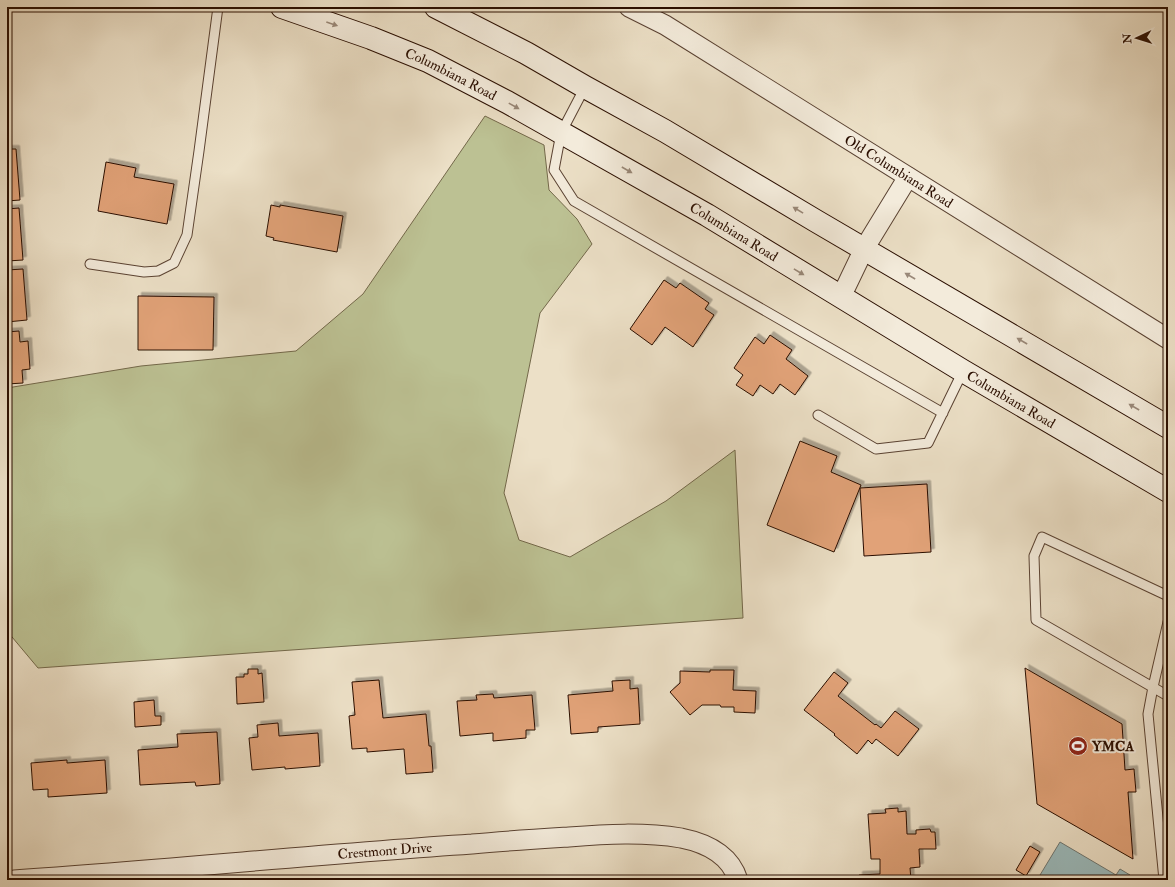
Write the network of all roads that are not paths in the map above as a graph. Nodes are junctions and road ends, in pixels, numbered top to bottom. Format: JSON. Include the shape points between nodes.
{"nodes":[{"id":1,"x":218,"y":7,"type":"edge"},
{"id":2,"x":282,"y":7,"type":"edge"},
{"id":3,"x":436,"y":7,"type":"edge"},
{"id":4,"x":628,"y":7,"type":"edge"},
{"id":5,"x":584,"y":87,"type":"junction"},
{"id":6,"x":561,"y":133,"type":"junction"},
{"id":7,"x":908,"y":176,"type":"junction"},
{"id":8,"x":864,"y":249,"type":"junction"},
{"id":9,"x":90,"y":264,"type":"dead end"},
{"id":10,"x":841,"y":297,"type":"junction"},
{"id":11,"x":1168,"y":339,"type":"edge"},
{"id":12,"x":963,"y":371,"type":"junction"},
{"id":13,"x":943,"y":413,"type":"junction"},
{"id":14,"x":818,"y":416,"type":"dead end"},
{"id":15,"x":1168,"y":427,"type":"edge"},
{"id":16,"x":1168,"y":491,"type":"edge"},
{"id":17,"x":1168,"y":596,"type":"edge"},
{"id":18,"x":1168,"y":622,"type":"edge"},
{"id":19,"x":1152,"y":687,"type":"junction"},
{"id":20,"x":1168,"y":696,"type":"edge"},
{"id":21,"x":14,"y":880,"type":"edge"},
{"id":22,"x":738,"y":880,"type":"edge"},
{"id":23,"x":1164,"y":880,"type":"edge"}],
"edges":[{"from":1,"to":9,"type":"lane","via":[[187,235],[174,263],[158,271],[144,272]]},
{"from":2,"to":6,"type":"main road","name":"Columbiana Road","one_way":true,"via":[[428,61],[501,98]]},
{"from":3,"to":5,"type":"main road","via":[[526,53]]},
{"from":4,"to":7,"type":"street","name":"Old Columbiana Road","via":[[665,25]]},
{"from":5,"to":6,"type":"lane"},
{"from":8,"to":5,"type":"main road","one_way":true,"via":[[665,131]]},
{"from":6,"to":10,"type":"main road","name":"Columbiana Road","one_way":true,"via":[[707,215]]},
{"from":6,"to":13,"type":"lane","via":[[554,170],[574,201]]},
{"from":7,"to":8,"type":"street"},
{"from":7,"to":11,"type":"street","name":"Old Columbiana Road"},
{"from":8,"to":10,"type":"street"},
{"from":15,"to":8,"type":"main road","one_way":true},
{"from":10,"to":12,"type":"main road","name":"Columbiana Road"},
{"from":12,"to":13,"type":"lane"},
{"from":12,"to":16,"type":"main road","name":"Columbiana Road"},
{"from":13,"to":14,"type":"lane","via":[[928,443],[876,449]]},
{"from":17,"to":19,"type":"lane","via":[[1042,537],[1034,556],[1036,620]]},
{"from":18,"to":19,"type":"lane"},
{"from":19,"to":20,"type":"lane"},
{"from":19,"to":23,"type":"lane","via":[[1148,714]]},
{"from":21,"to":22,"type":"street","name":"Crestmont Drive","via":[[612,834],[660,835],[709,847],[726,859]]}]}
